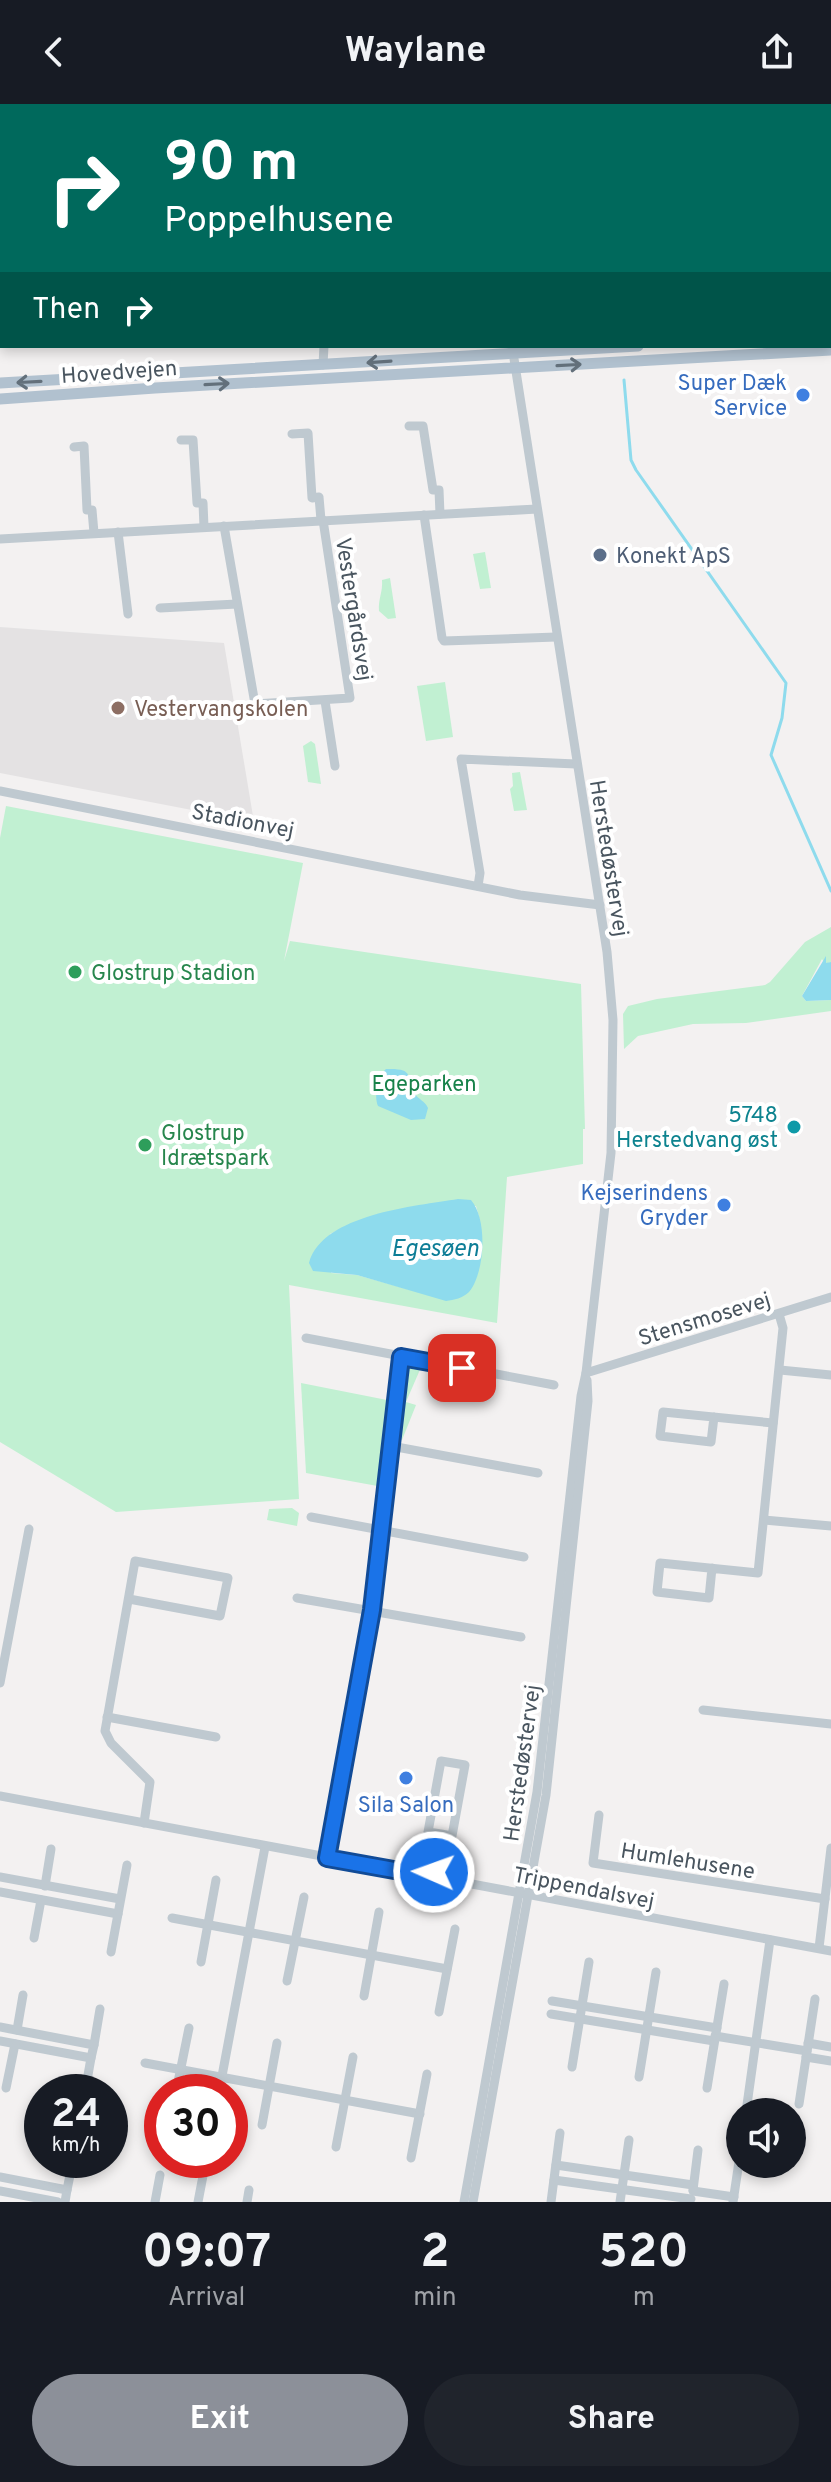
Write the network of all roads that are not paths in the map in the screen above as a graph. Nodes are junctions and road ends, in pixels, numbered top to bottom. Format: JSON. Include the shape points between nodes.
{"nodes":[{"id":1,"x":324,"y":348,"type":"edge"},
{"id":2,"x":588,"y":348,"type":"edge"},
{"id":3,"x":512,"y":350,"type":"edge"},
{"id":4,"x":831,"y":350,"type":"edge"},
{"id":5,"x":323,"y":365,"type":"junction"},
{"id":6,"x":514,"y":369,"type":"junction"},
{"id":7,"x":0,"y":383,"type":"edge"},
{"id":8,"x":0,"y":399,"type":"edge"},
{"id":9,"x":409,"y":426,"type":"dead end"},
{"id":10,"x":292,"y":434,"type":"dead end"},
{"id":11,"x":181,"y":440,"type":"dead end"},
{"id":12,"x":74,"y":447,"type":"dead end"},
{"id":13,"x":537,"y":509,"type":"junction"},
{"id":14,"x":440,"y":514,"type":"junction"},
{"id":15,"x":424,"y":515,"type":"junction"},
{"id":16,"x":322,"y":520,"type":"junction"},
{"id":17,"x":224,"y":526,"type":"junction"},
{"id":18,"x":204,"y":527,"type":"junction"},
{"id":19,"x":118,"y":532,"type":"junction"},
{"id":20,"x":94,"y":533,"type":"junction"},
{"id":21,"x":0,"y":539,"type":"edge"},
{"id":22,"x":237,"y":604,"type":"junction"},
{"id":23,"x":160,"y":608,"type":"dead end"},
{"id":24,"x":128,"y":614,"type":"dead end"},
{"id":25,"x":556,"y":637,"type":"junction"},
{"id":26,"x":325,"y":701,"type":"junction"},
{"id":27,"x":576,"y":764,"type":"junction"},
{"id":28,"x":335,"y":766,"type":"dead end"},
{"id":29,"x":0,"y":791,"type":"edge"},
{"id":30,"x":478,"y":886,"type":"junction"},
{"id":31,"x":600,"y":905,"type":"junction"},
{"id":32,"x":831,"y":1297,"type":"edge"},
{"id":33,"x":779,"y":1314,"type":"junction"},
{"id":34,"x":306,"y":1338,"type":"dead end"},
{"id":35,"x":401,"y":1357,"type":"junction"},
{"id":36,"x":780,"y":1370,"type":"junction"},
{"id":37,"x":586,"y":1373,"type":"junction"},
{"id":38,"x":831,"y":1375,"type":"edge"},
{"id":39,"x":554,"y":1385,"type":"dead end"},
{"id":40,"x":714,"y":1417,"type":"junction"},
{"id":41,"x":773,"y":1423,"type":"junction"},
{"id":42,"x":391,"y":1446,"type":"junction"},
{"id":43,"x":538,"y":1473,"type":"dead end"},
{"id":44,"x":311,"y":1517,"type":"dead end"},
{"id":45,"x":764,"y":1520,"type":"junction"},
{"id":46,"x":831,"y":1526,"type":"edge"},
{"id":47,"x":29,"y":1529,"type":"dead end"},
{"id":48,"x":380,"y":1531,"type":"junction"},
{"id":49,"x":524,"y":1557,"type":"dead end"},
{"id":50,"x":712,"y":1568,"type":"junction"},
{"id":51,"x":297,"y":1598,"type":"dead end"},
{"id":52,"x":129,"y":1599,"type":"junction"},
{"id":53,"x":372,"y":1610,"type":"junction"},
{"id":54,"x":521,"y":1637,"type":"dead end"},
{"id":55,"x":0,"y":1683,"type":"edge"},
{"id":56,"x":703,"y":1710,"type":"dead end"},
{"id":57,"x":107,"y":1717,"type":"junction"},
{"id":58,"x":831,"y":1724,"type":"edge"},
{"id":59,"x":216,"y":1737,"type":"dead end"},
{"id":60,"x":0,"y":1796,"type":"edge"},
{"id":61,"x":599,"y":1815,"type":"dead end"},
{"id":62,"x":145,"y":1817,"type":"junction"},
{"id":63,"x":440,"y":1839,"type":"junction"},
{"id":64,"x":265,"y":1847,"type":"junction"},
{"id":65,"x":831,"y":1848,"type":"edge"},
{"id":66,"x":51,"y":1849,"type":"dead end"},
{"id":67,"x":327,"y":1853,"type":"junction"},
{"id":68,"x":127,"y":1865,"type":"dead end"},
{"id":69,"x":434,"y":1872,"type":"junction"},
{"id":70,"x":0,"y":1877,"type":"edge"},
{"id":71,"x":216,"y":1880,"type":"dead end"},
{"id":72,"x":45,"y":1886,"type":"junction"},
{"id":73,"x":0,"y":1892,"type":"edge"},
{"id":74,"x":525,"y":1894,"type":"junction"},
{"id":75,"x":304,"y":1897,"type":"dead end"},
{"id":76,"x":120,"y":1899,"type":"junction"},
{"id":77,"x":825,"y":1899,"type":"junction"},
{"id":78,"x":41,"y":1900,"type":"junction"},
{"id":79,"x":379,"y":1912,"type":"dead end"},
{"id":80,"x":118,"y":1914,"type":"junction"},
{"id":81,"x":172,"y":1918,"type":"dead end"},
{"id":82,"x":208,"y":1924,"type":"junction"},
{"id":83,"x":455,"y":1929,"type":"dead end"},
{"id":84,"x":250,"y":1931,"type":"junction"},
{"id":85,"x":34,"y":1938,"type":"dead end"},
{"id":86,"x":296,"y":1940,"type":"junction"},
{"id":87,"x":770,"y":1940,"type":"junction"},
{"id":88,"x":820,"y":1944,"type":"junction"},
{"id":89,"x":831,"y":1951,"type":"edge"},
{"id":90,"x":111,"y":1952,"type":"dead end"},
{"id":91,"x":371,"y":1955,"type":"junction"},
{"id":92,"x":201,"y":1962,"type":"dead end"},
{"id":93,"x":589,"y":1962,"type":"dead end"},
{"id":94,"x":447,"y":1969,"type":"junction"},
{"id":95,"x":656,"y":1972,"type":"dead end"},
{"id":96,"x":287,"y":1981,"type":"dead end"},
{"id":97,"x":724,"y":1984,"type":"dead end"},
{"id":98,"x":23,"y":1995,"type":"dead end"},
{"id":99,"x":364,"y":1996,"type":"dead end"},
{"id":100,"x":815,"y":1999,"type":"dead end"},
{"id":101,"x":552,"y":2001,"type":"dead end"},
{"id":102,"x":582,"y":2006,"type":"junction"},
{"id":103,"x":100,"y":2009,"type":"dead end"},
{"id":104,"x":439,"y":2012,"type":"dead end"},
{"id":105,"x":551,"y":2014,"type":"dead end"},
{"id":106,"x":649,"y":2017,"type":"junction"},
{"id":107,"x":580,"y":2019,"type":"junction"},
{"id":108,"x":0,"y":2027,"type":"edge"},
{"id":109,"x":189,"y":2028,"type":"dead end"},
{"id":110,"x":17,"y":2030,"type":"junction"},
{"id":111,"x":646,"y":2030,"type":"junction"},
{"id":112,"x":715,"y":2035,"type":"junction"},
{"id":113,"x":0,"y":2041,"type":"edge"},
{"id":114,"x":756,"y":2042,"type":"junction"},
{"id":115,"x":277,"y":2043,"type":"dead end"},
{"id":116,"x":15,"y":2044,"type":"junction"},
{"id":117,"x":94,"y":2045,"type":"junction"},
{"id":118,"x":831,"y":2047,"type":"edge"},
{"id":119,"x":807,"y":2050,"type":"junction"},
{"id":120,"x":353,"y":2057,"type":"dead end"},
{"id":121,"x":91,"y":2058,"type":"junction"},
{"id":122,"x":831,"y":2061,"type":"edge"},
{"id":123,"x":145,"y":2063,"type":"dead end"},
{"id":124,"x":572,"y":2067,"type":"dead end"},
{"id":125,"x":180,"y":2070,"type":"junction"},
{"id":126,"x":88,"y":2074,"type":"edge"},
{"id":127,"x":179,"y":2074,"type":"edge"},
{"id":128,"x":203,"y":2074,"type":"edge"},
{"id":129,"x":222,"y":2074,"type":"edge"},
{"id":130,"x":427,"y":2074,"type":"dead end"},
{"id":131,"x":639,"y":2077,"type":"dead end"},
{"id":132,"x":248,"y":2082,"type":"edge"},
{"id":133,"x":269,"y":2086,"type":"junction"},
{"id":134,"x":6,"y":2088,"type":"dead end"},
{"id":135,"x":707,"y":2088,"type":"dead end"},
{"id":136,"x":748,"y":2098,"type":"edge"},
{"id":137,"x":800,"y":2098,"type":"edge"},
{"id":138,"x":344,"y":2100,"type":"junction"},
{"id":139,"x":420,"y":2114,"type":"junction"},
{"id":140,"x":262,"y":2125,"type":"dead end"},
{"id":141,"x":560,"y":2133,"type":"dead end"},
{"id":142,"x":629,"y":2140,"type":"dead end"},
{"id":143,"x":336,"y":2147,"type":"dead end"},
{"id":144,"x":698,"y":2150,"type":"dead end"},
{"id":145,"x":411,"y":2158,"type":"dead end"},
{"id":146,"x":556,"y":2165,"type":"junction"},
{"id":147,"x":624,"y":2175,"type":"junction"},
{"id":148,"x":0,"y":2177,"type":"edge"},
{"id":149,"x":69,"y":2178,"type":"edge"},
{"id":150,"x":159,"y":2178,"type":"edge"},
{"id":151,"x":203,"y":2178,"type":"edge"},
{"id":152,"x":737,"y":2178,"type":"edge"},
{"id":153,"x":554,"y":2180,"type":"junction"},
{"id":154,"x":622,"y":2189,"type":"junction"},
{"id":155,"x":67,"y":2190,"type":"junction"},
{"id":156,"x":249,"y":2190,"type":"dead end"},
{"id":157,"x":0,"y":2191,"type":"edge"},
{"id":158,"x":692,"y":2194,"type":"edge"},
{"id":159,"x":734,"y":2199,"type":"edge"},
{"id":160,"x":58,"y":2202,"type":"edge"},
{"id":161,"x":65,"y":2202,"type":"edge"},
{"id":162,"x":155,"y":2202,"type":"edge"},
{"id":163,"x":198,"y":2202,"type":"edge"},
{"id":164,"x":247,"y":2202,"type":"edge"},
{"id":165,"x":464,"y":2202,"type":"edge"},
{"id":166,"x":473,"y":2202,"type":"edge"},
{"id":167,"x":551,"y":2202,"type":"edge"},
{"id":168,"x":620,"y":2202,"type":"edge"}],
"edges":[{"from":1,"to":5,"type":"street"},
{"from":2,"to":3,"type":"main road","name":"Hovedvejen"},
{"from":3,"to":5,"type":"main road","name":"Hovedvejen","one_way":true},
{"from":3,"to":6,"type":"street","name":"Herstedøstervej"},
{"from":6,"to":4,"type":"main road","name":"Hovedvejen","one_way":true},
{"from":5,"to":7,"type":"main road","name":"Hovedvejen","one_way":true},
{"from":8,"to":6,"type":"main road","name":"Hovedvejen","one_way":true},
{"from":6,"to":13,"type":"street","name":"Herstedøstervej"},
{"from":9,"to":14,"type":"street","via":[[423,426]]},
{"from":10,"to":16,"type":"street","name":"Vestergårdsvej","via":[[308,433],[312,498],[319,497]]},
{"from":11,"to":18,"type":"street","via":[[193,440]]},
{"from":12,"to":20,"type":"street","via":[[84,446],[87,510],[92,510]]},
{"from":13,"to":14,"type":"street","name":"Vestergårdsvej"},
{"from":13,"to":25,"type":"street","name":"Herstedøstervej"},
{"from":14,"to":15,"type":"street","name":"Vestergårdsvej"},
{"from":15,"to":16,"type":"street","name":"Vestergårdsvej"},
{"from":15,"to":25,"type":"street","via":[[444,641]]},
{"from":16,"to":17,"type":"street","name":"Vestergårdsvej"},
{"from":16,"to":26,"type":"street","name":"Vestergårdsvej","via":[[350,698]]},
{"from":17,"to":18,"type":"street","name":"Vestergårdsvej"},
{"from":17,"to":22,"type":"street"},
{"from":18,"to":19,"type":"street","name":"Vestergårdsvej"},
{"from":19,"to":20,"type":"street","name":"Vestergårdsvej"},
{"from":19,"to":24,"type":"street"},
{"from":20,"to":21,"type":"street","name":"Vestergårdsvej"},
{"from":22,"to":23,"type":"street"},
{"from":22,"to":26,"type":"street","via":[[255,704]]},
{"from":25,"to":27,"type":"street","name":"Herstedøstervej"},
{"from":26,"to":28,"type":"street"},
{"from":27,"to":30,"type":"street","via":[[461,759]]},
{"from":27,"to":31,"type":"street","name":"Herstedøstervej"},
{"from":29,"to":30,"type":"street","name":"Stadionvej"},
{"from":30,"to":31,"type":"street","name":"Stadionvej"},
{"from":31,"to":37,"type":"street","name":"Herstedøstervej","via":[[613,1020],[613,1108]]},
{"from":32,"to":33,"type":"street","name":"Stensmosevej"},
{"from":33,"to":36,"type":"street"},
{"from":33,"to":37,"type":"street","name":"Stensmosevej"},
{"from":34,"to":35,"type":"street"},
{"from":35,"to":39,"type":"street"},
{"from":35,"to":42,"type":"street"},
{"from":36,"to":38,"type":"street"},
{"from":36,"to":41,"type":"street"},
{"from":37,"to":74,"type":"street","name":"Herstedøstervej"},
{"from":40,"to":40,"type":"street","via":[[663,1412],[660,1436],[711,1442]]},
{"from":40,"to":41,"type":"street"},
{"from":41,"to":45,"type":"street"},
{"from":42,"to":43,"type":"street"},
{"from":42,"to":48,"type":"street"},
{"from":44,"to":48,"type":"street"},
{"from":45,"to":46,"type":"street"},
{"from":45,"to":50,"type":"street","via":[[758,1573]]},
{"from":47,"to":55,"type":"street"},
{"from":48,"to":49,"type":"street"},
{"from":48,"to":53,"type":"street"},
{"from":50,"to":50,"type":"street","via":[[660,1563],[657,1592],[709,1598]]},
{"from":51,"to":53,"type":"street"},
{"from":52,"to":52,"type":"street","via":[[220,1616],[228,1578],[135,1561]]},
{"from":52,"to":57,"type":"street"},
{"from":53,"to":54,"type":"street"},
{"from":53,"to":67,"type":"street"},
{"from":56,"to":58,"type":"street"},
{"from":57,"to":59,"type":"street"},
{"from":57,"to":62,"type":"street","via":[[107,1737],[151,1785]]},
{"from":60,"to":62,"type":"street","name":"Trippendalsvej"},
{"from":61,"to":77,"type":"street","name":"Humlehusene","via":[[593,1863]]},
{"from":62,"to":64,"type":"street","name":"Trippendalsvej"},
{"from":63,"to":63,"type":"street","via":[[452,1836],[465,1765],[441,1761],[428,1832]]},
{"from":63,"to":69,"type":"street"},
{"from":64,"to":67,"type":"street","name":"Trippendalsvej"},
{"from":64,"to":84,"type":"street"},
{"from":65,"to":77,"type":"street"},
{"from":66,"to":72,"type":"street"},
{"from":67,"to":69,"type":"street","name":"Trippendalsvej"},
{"from":68,"to":76,"type":"street"},
{"from":69,"to":74,"type":"street","name":"Trippendalsvej"},
{"from":70,"to":72,"type":"street"},
{"from":71,"to":82,"type":"street"},
{"from":72,"to":76,"type":"street"},
{"from":73,"to":78,"type":"street"},
{"from":74,"to":87,"type":"street","name":"Trippendalsvej"},
{"from":74,"to":165,"type":"street","name":"Herstedøstervej"},
{"from":74,"to":166,"type":"street","name":"Herstedøstervej"},
{"from":75,"to":86,"type":"street"},
{"from":76,"to":80,"type":"street"},
{"from":77,"to":88,"type":"street"},
{"from":78,"to":80,"type":"street"},
{"from":78,"to":85,"type":"street"},
{"from":79,"to":91,"type":"street"},
{"from":80,"to":90,"type":"street"},
{"from":81,"to":82,"type":"street"},
{"from":82,"to":84,"type":"street"},
{"from":82,"to":92,"type":"street"},
{"from":83,"to":94,"type":"street"},
{"from":84,"to":86,"type":"street"},
{"from":84,"to":129,"type":"street"},
{"from":86,"to":91,"type":"street"},
{"from":86,"to":96,"type":"street"},
{"from":87,"to":88,"type":"street","name":"Trippendalsvej"},
{"from":87,"to":114,"type":"street"},
{"from":88,"to":89,"type":"street","name":"Trippendalsvej"},
{"from":91,"to":94,"type":"street"},
{"from":91,"to":99,"type":"street"},
{"from":93,"to":102,"type":"street"},
{"from":94,"to":104,"type":"street"},
{"from":95,"to":106,"type":"street"},
{"from":97,"to":112,"type":"street"},
{"from":98,"to":110,"type":"street"},
{"from":100,"to":119,"type":"street"},
{"from":101,"to":102,"type":"street"},
{"from":102,"to":106,"type":"street"},
{"from":102,"to":107,"type":"street"},
{"from":103,"to":117,"type":"street"},
{"from":105,"to":107,"type":"street"},
{"from":106,"to":111,"type":"street"},
{"from":106,"to":112,"type":"street"},
{"from":107,"to":111,"type":"street"},
{"from":107,"to":124,"type":"street"},
{"from":108,"to":110,"type":"street"},
{"from":109,"to":125,"type":"street"},
{"from":110,"to":117,"type":"street"},
{"from":111,"to":112,"type":"street"},
{"from":111,"to":131,"type":"street"},
{"from":112,"to":114,"type":"street"},
{"from":112,"to":135,"type":"street"},
{"from":113,"to":116,"type":"street"},
{"from":114,"to":119,"type":"street"},
{"from":114,"to":136,"type":"street"},
{"from":115,"to":133,"type":"street"},
{"from":116,"to":121,"type":"street"},
{"from":116,"to":134,"type":"street"},
{"from":117,"to":121,"type":"street"},
{"from":118,"to":119,"type":"street"},
{"from":119,"to":122,"type":"street"},
{"from":119,"to":137,"type":"street"},
{"from":120,"to":138,"type":"street"},
{"from":121,"to":126,"type":"street"},
{"from":123,"to":125,"type":"street"},
{"from":125,"to":127,"type":"street"},
{"from":125,"to":128,"type":"street"},
{"from":130,"to":139,"type":"street"},
{"from":132,"to":133,"type":"street"},
{"from":133,"to":138,"type":"street"},
{"from":133,"to":140,"type":"street"},
{"from":138,"to":139,"type":"street"},
{"from":138,"to":143,"type":"street"},
{"from":139,"to":145,"type":"street"},
{"from":141,"to":146,"type":"street"},
{"from":142,"to":147,"type":"street"},
{"from":144,"to":158,"type":"street"},
{"from":146,"to":147,"type":"street"},
{"from":146,"to":153,"type":"street"},
{"from":147,"to":154,"type":"street"},
{"from":147,"to":158,"type":"street"},
{"from":148,"to":155,"type":"street"},
{"from":149,"to":155,"type":"street"},
{"from":150,"to":162,"type":"street"},
{"from":151,"to":163,"type":"street"},
{"from":152,"to":159,"type":"street"},
{"from":153,"to":154,"type":"street"},
{"from":153,"to":167,"type":"street"},
{"from":154,"to":158,"type":"street"},
{"from":154,"to":168,"type":"street"},
{"from":155,"to":161,"type":"street"},
{"from":156,"to":164,"type":"street"},
{"from":157,"to":160,"type":"street"},
{"from":158,"to":159,"type":"street"}]}
